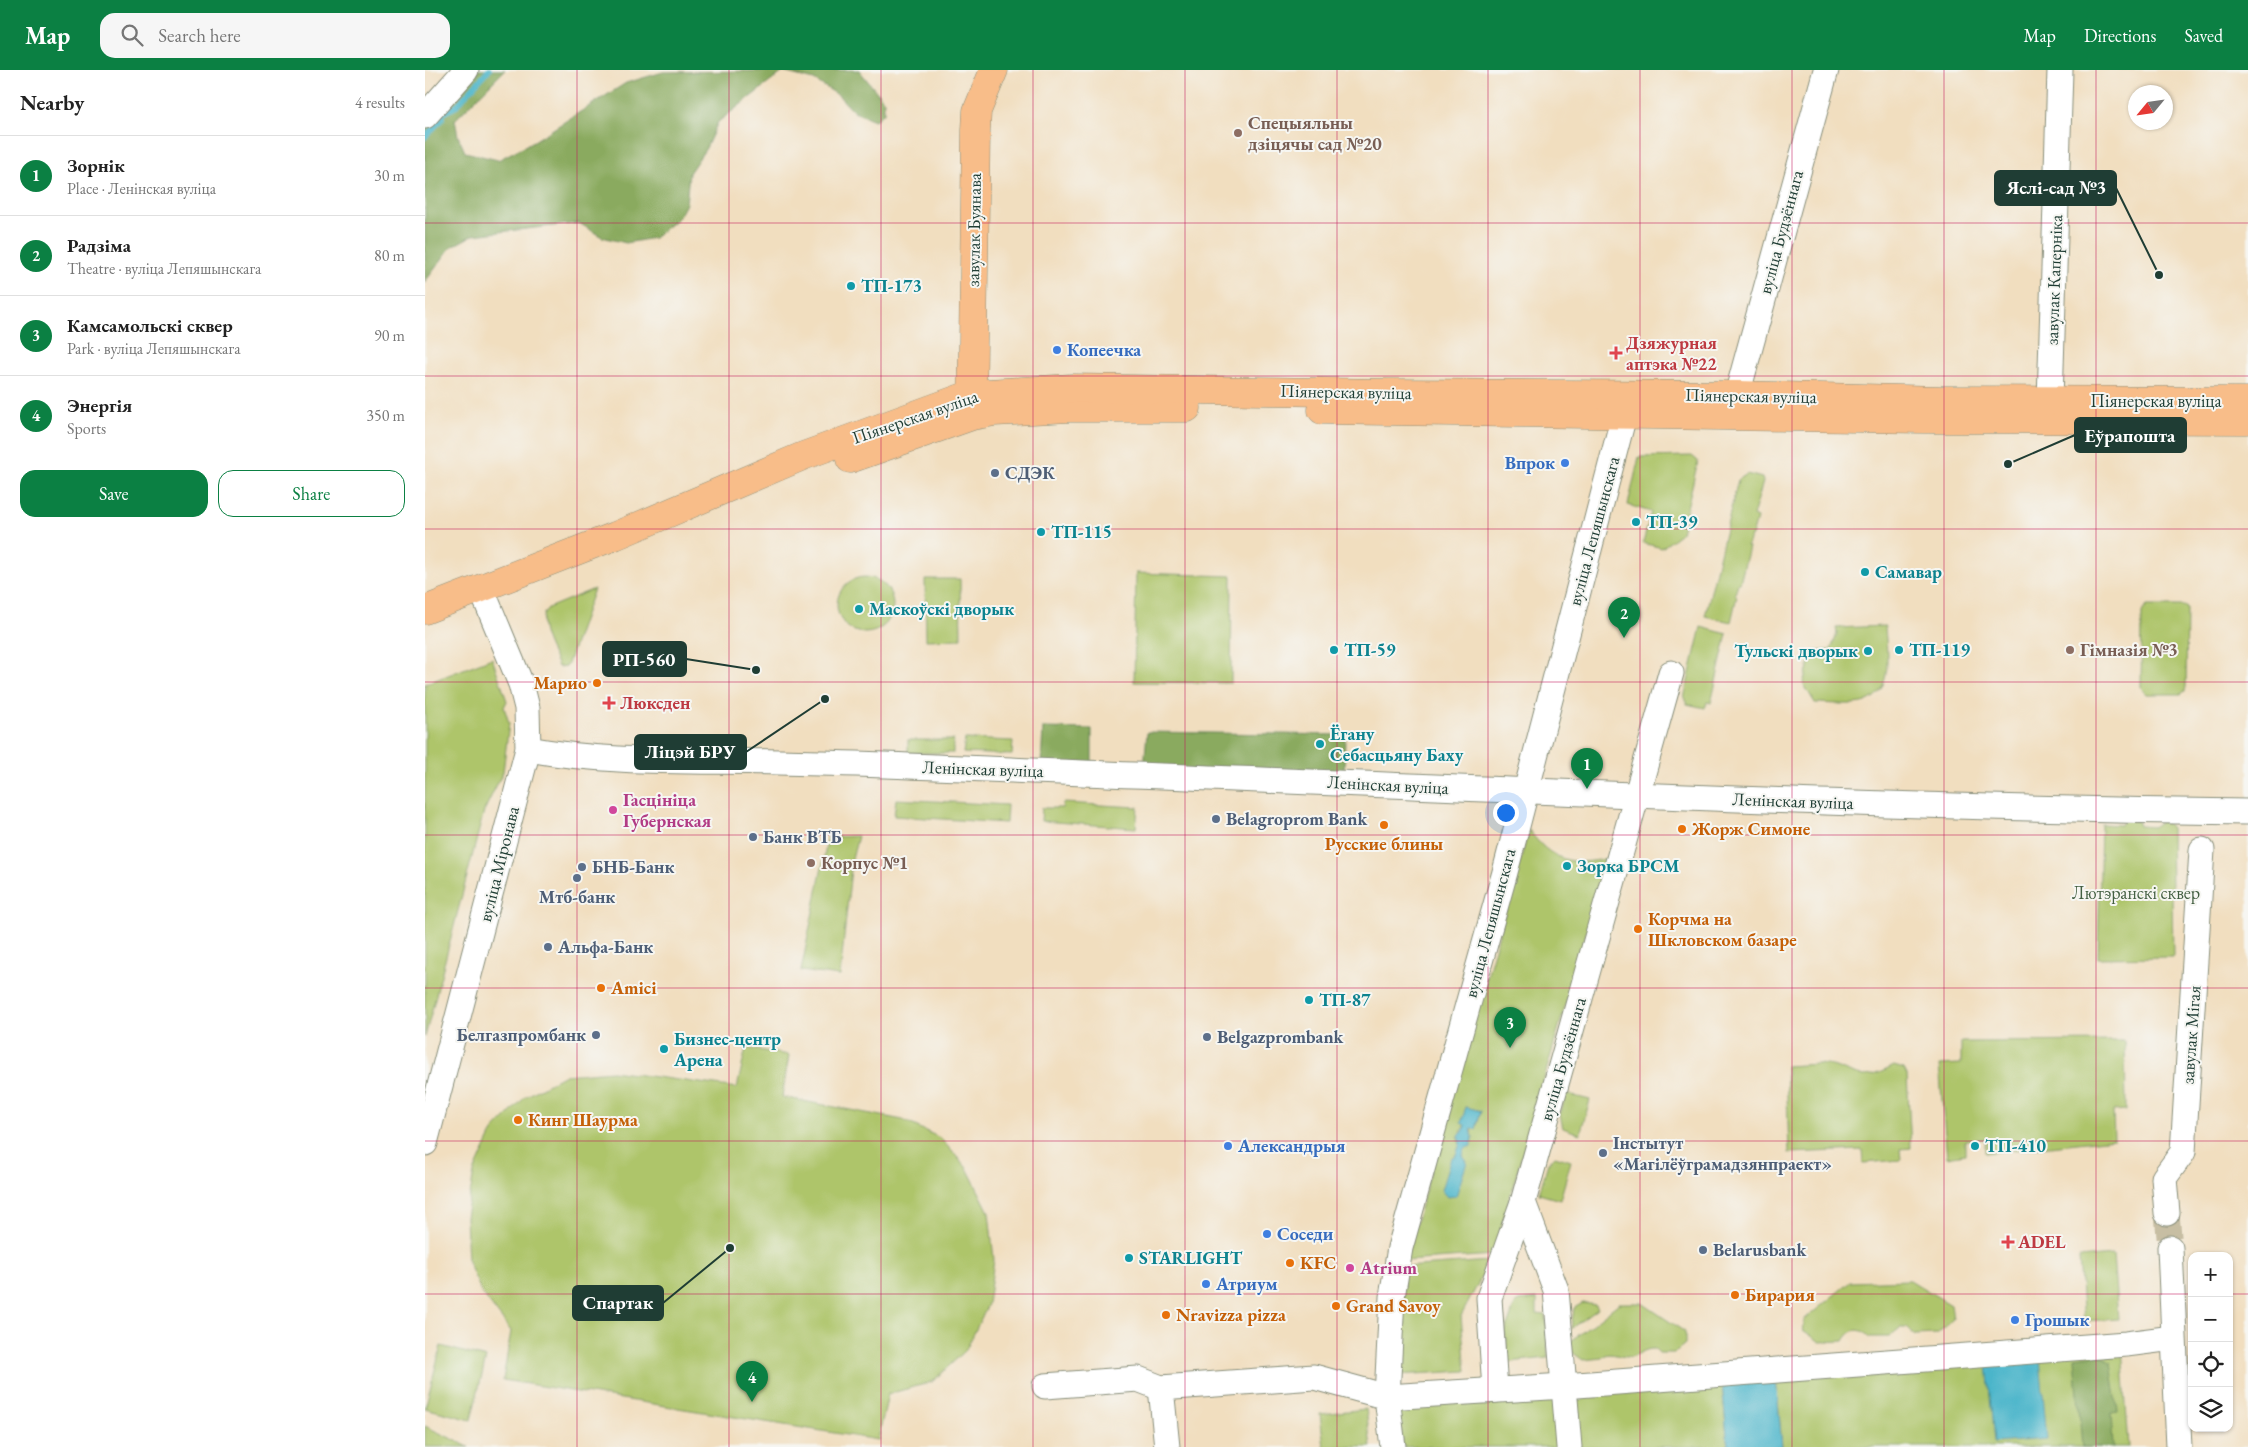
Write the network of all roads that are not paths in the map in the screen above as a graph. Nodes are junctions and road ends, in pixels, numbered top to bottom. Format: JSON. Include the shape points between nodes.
{"nodes":[{"id":1,"x":466,"y":70,"type":"edge"},
{"id":2,"x":994,"y":70,"type":"edge"},
{"id":3,"x":1826,"y":70,"type":"edge"},
{"id":4,"x":2060,"y":70,"type":"edge"},
{"id":5,"x":425,"y":116,"type":"edge"},
{"id":6,"x":1737,"y":395,"type":"junction"},
{"id":7,"x":2050,"y":400,"type":"junction"},
{"id":8,"x":2248,"y":401,"type":"edge"},
{"id":9,"x":972,"y":405,"type":"junction"},
{"id":10,"x":1627,"y":405,"type":"junction"},
{"id":11,"x":2248,"y":420,"type":"edge"},
{"id":12,"x":485,"y":596,"type":"junction"},
{"id":13,"x":425,"y":610,"type":"edge"},
{"id":14,"x":425,"y":629,"type":"edge"},
{"id":15,"x":1671,"y":673,"type":"dead end"},
{"id":16,"x":528,"y":749,"type":"junction"},
{"id":17,"x":1525,"y":792,"type":"junction"},
{"id":18,"x":1636,"y":796,"type":"junction"},
{"id":19,"x":2248,"y":812,"type":"edge"},
{"id":20,"x":2202,"y":850,"type":"dead end"},
{"id":21,"x":434,"y":1078,"type":"edge"},
{"id":22,"x":425,"y":1140,"type":"edge"},
{"id":23,"x":1523,"y":1202,"type":"junction"},
{"id":24,"x":2167,"y":1213,"type":"tunnel mouth"},
{"id":25,"x":2170,"y":1248,"type":"tunnel mouth"},
{"id":26,"x":2173,"y":1338,"type":"junction"},
{"id":27,"x":1045,"y":1386,"type":"dead end"},
{"id":28,"x":1564,"y":1386,"type":"junction"},
{"id":29,"x":1161,"y":1388,"type":"junction"},
{"id":30,"x":1495,"y":1390,"type":"junction"},
{"id":31,"x":1387,"y":1397,"type":"junction"},
{"id":32,"x":1167,"y":1447,"type":"edge"},
{"id":33,"x":1393,"y":1447,"type":"edge"},
{"id":34,"x":1569,"y":1447,"type":"edge"},
{"id":35,"x":2179,"y":1447,"type":"edge"}],
"edges":[{"from":1,"to":5,"type":"street"},
{"from":2,"to":9,"type":"main road","name":"завулак Буянава","via":[[977,111]]},
{"from":3,"to":6,"type":"street","name":"вуліца Будзённага"},
{"from":4,"to":7,"type":"street","name":"завулак Каперніка"},
{"from":6,"to":7,"type":"main road","name":"Піянерская вуліца"},
{"from":6,"to":10,"type":"main road","name":"Піянерская вуліца"},
{"from":7,"to":8,"type":"main road","name":"Піянерская вуліца"},
{"from":9,"to":10,"type":"main road","name":"Піянерская вуліца","via":[[1071,388]]},
{"from":9,"to":12,"type":"main road","name":"Піянерская вуліца","via":[[803,456],[615,536]]},
{"from":10,"to":11,"type":"main road","name":"Піянерская вуліца","via":[[1933,419]]},
{"from":10,"to":17,"type":"street","name":"вуліца Лепяшынскага"},
{"from":12,"to":13,"type":"main road"},
{"from":12,"to":14,"type":"main road"},
{"from":12,"to":16,"type":"street","name":"вуліца Міронава","via":[[521,684],[527,708]]},
{"from":15,"to":18,"type":"street","name":"вуліца Будзённага"},
{"from":16,"to":17,"type":"street","name":"Ленінская вуліца","via":[[563,755],[657,760],[822,763]]},
{"from":16,"to":21,"type":"street","name":"вуліца Міронава"},
{"from":17,"to":18,"type":"street","name":"Ленінская вуліца"},
{"from":17,"to":31,"type":"street","name":"вуліца Лепяшынскага","via":[[1400,1248],[1392,1297]]},
{"from":18,"to":19,"type":"street","name":"Ленінская вуліца"},
{"from":18,"to":23,"type":"street","name":"вуліца Будзённага"},
{"from":20,"to":24,"type":"street","name":"завулак Мігая","via":[[2183,1152],[2164,1178]]},
{"from":21,"to":22,"type":"street","name":"вуліца Міронава"},
{"from":23,"to":28,"type":"street","via":[[1556,1290]]},
{"from":23,"to":30,"type":"street","name":"вуліца Будзённага","via":[[1489,1298]]},
{"from":25,"to":26,"type":"street"},
{"from":26,"to":28,"type":"street"},
{"from":26,"to":35,"type":"street"},
{"from":27,"to":29,"type":"street","via":[[1138,1379]]},
{"from":28,"to":30,"type":"street"},
{"from":28,"to":34,"type":"street"},
{"from":29,"to":31,"type":"street","via":[[1314,1377]]},
{"from":29,"to":32,"type":"street"},
{"from":30,"to":31,"type":"street"},
{"from":31,"to":33,"type":"street","name":"вуліца Лепяшынскага"}]}
